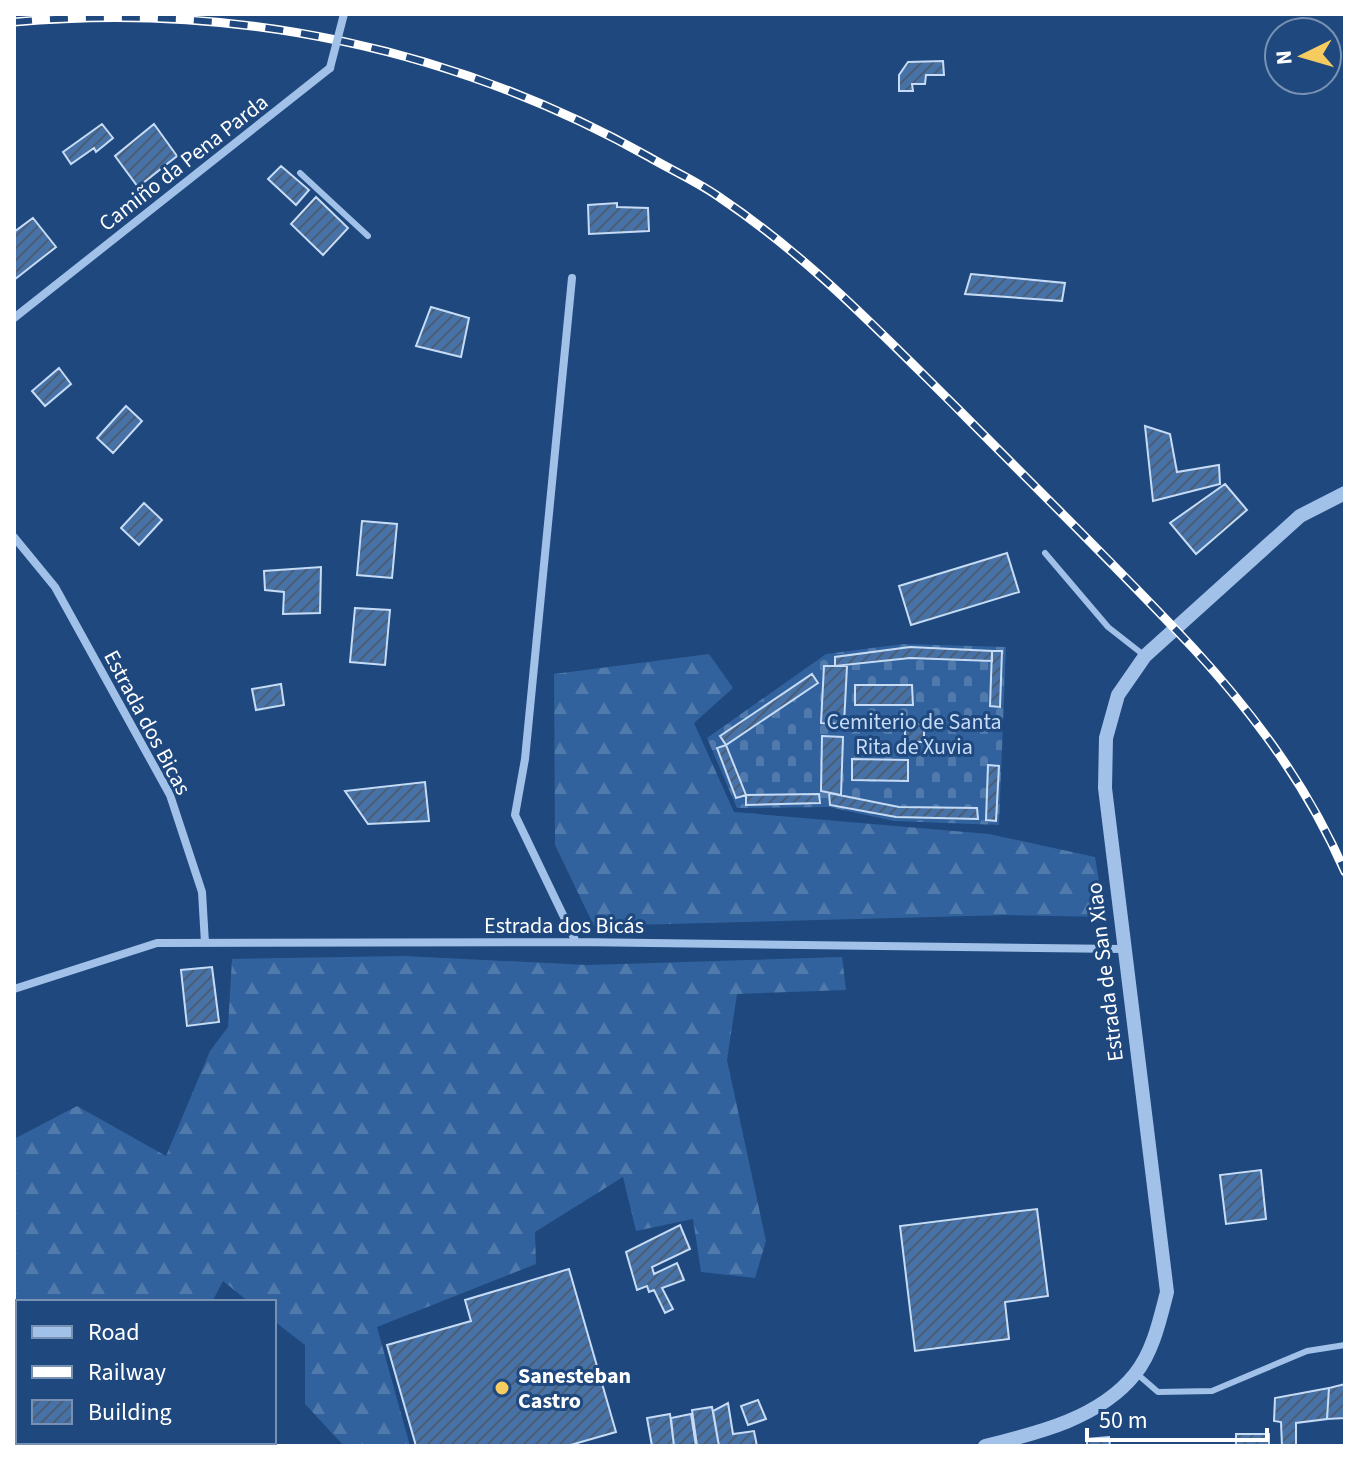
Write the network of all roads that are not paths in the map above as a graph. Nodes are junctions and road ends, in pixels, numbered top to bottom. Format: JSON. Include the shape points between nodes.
{"nodes":[{"id":1,"x":344,"y":14,"type":"edge"},
{"id":2,"x":300,"y":173,"type":"dead end"},
{"id":3,"x":368,"y":236,"type":"dead end"},
{"id":4,"x":572,"y":278,"type":"dead end"},
{"id":5,"x":14,"y":318,"type":"edge"},
{"id":6,"x":1345,"y":493,"type":"edge"},
{"id":7,"x":14,"y":537,"type":"edge"},
{"id":8,"x":1045,"y":553,"type":"dead end"},
{"id":9,"x":1145,"y":656,"type":"junction"},
{"id":10,"x":576,"y":942,"type":"junction"},
{"id":11,"x":205,"y":943,"type":"junction"},
{"id":12,"x":1122,"y":949,"type":"junction"},
{"id":13,"x":14,"y":989,"type":"edge"},
{"id":14,"x":1345,"y":1345,"type":"edge"},
{"id":15,"x":1136,"y":1373,"type":"junction"},
{"id":16,"x":987,"y":1446,"type":"edge"}],
"edges":[{"from":1,"to":5,"type":"street","name":"Camiño da Pena Parda","bridge":true,"via":[[330,68]]},
{"from":2,"to":3,"type":"lane"},
{"from":4,"to":10,"type":"street","via":[[525,759],[515,815]]},
{"from":6,"to":9,"type":"street","name":"Estrada de San Xiao","via":[[1300,516]]},
{"from":7,"to":11,"type":"street","name":"Estrada dos Bicas","via":[[55,587],[170,795],[202,892]]},
{"from":8,"to":9,"type":"lane","via":[[1108,627]]},
{"from":9,"to":12,"type":"street","name":"Estrada de San Xiao","via":[[1118,695],[1106,738],[1105,788]]},
{"from":10,"to":11,"type":"street","name":"Estrada dos Bicás"},
{"from":10,"to":12,"type":"street","name":"Estrada dos Bicás"},
{"from":11,"to":13,"type":"street","name":"Estrada dos Bicás","via":[[157,943]]},
{"from":12,"to":15,"type":"street","name":"Estrada de San Xiao","via":[[1167,1292],[1155,1336]]},
{"from":14,"to":15,"type":"lane","via":[[1307,1351],[1212,1391],[1158,1392]]},
{"from":15,"to":16,"type":"street","name":"Estrada de San Xiao","via":[[1102,1404],[1065,1422]]}]}
